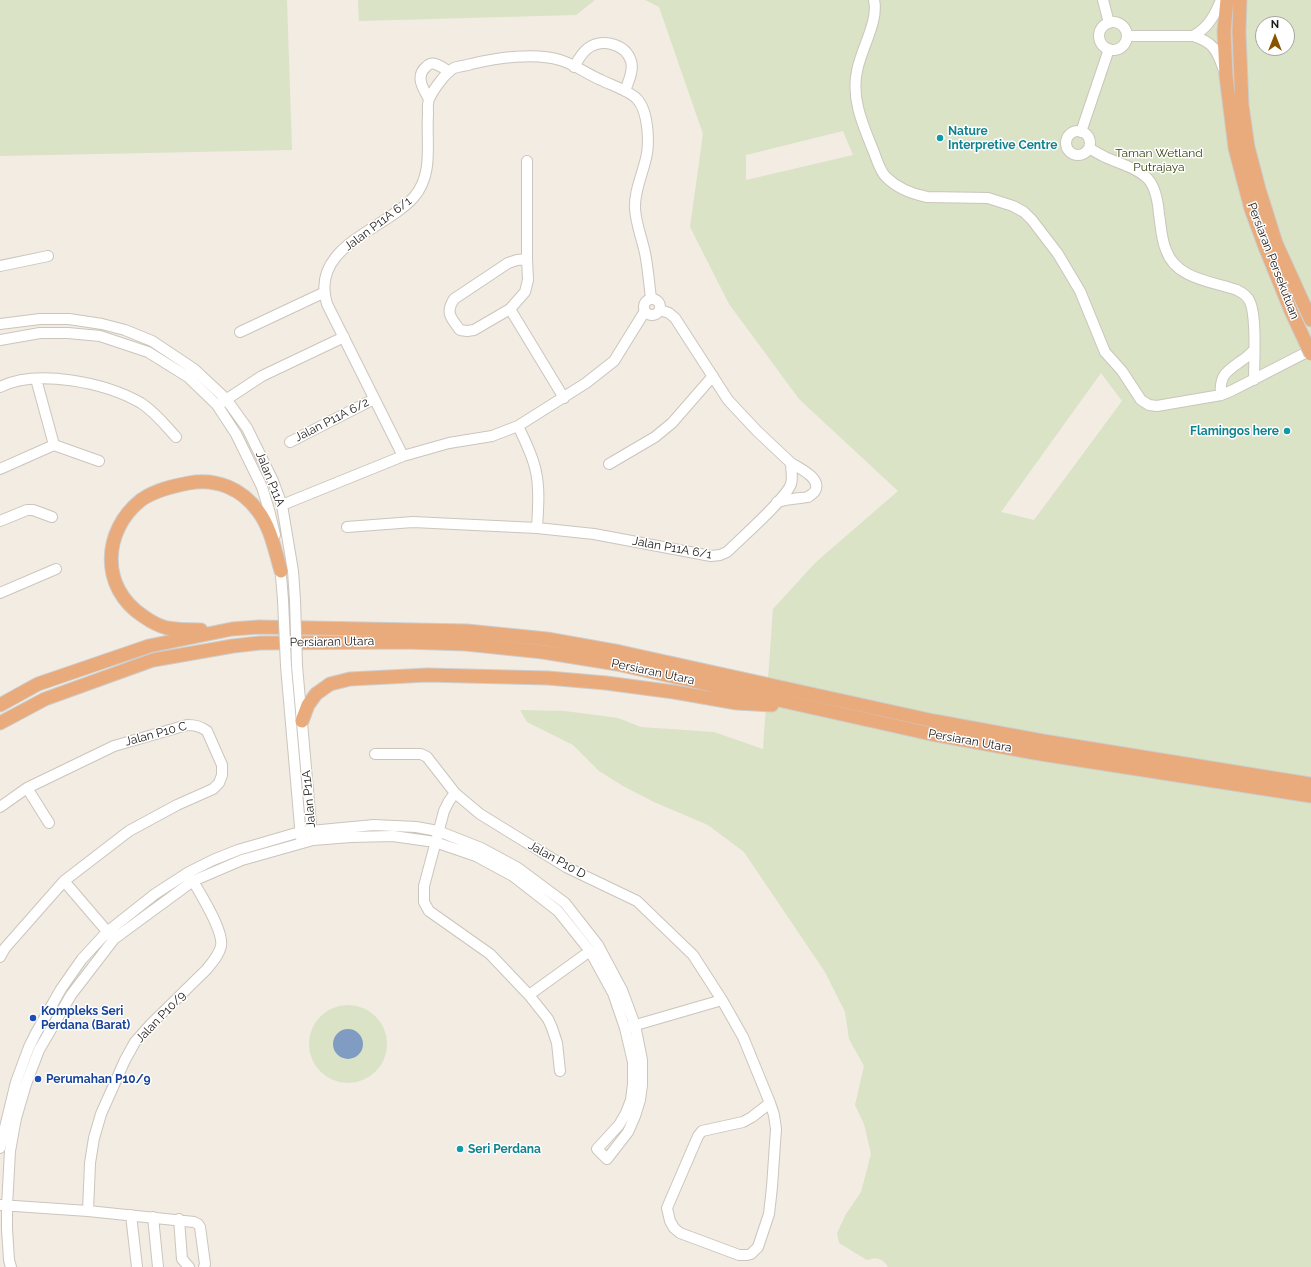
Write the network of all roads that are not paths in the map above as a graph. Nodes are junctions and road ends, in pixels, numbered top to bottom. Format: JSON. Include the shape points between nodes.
{"nodes":[{"id":1,"x":874,"y":0,"type":"edge"},
{"id":2,"x":1103,"y":0,"type":"edge"},
{"id":3,"x":1221,"y":0,"type":"edge"},
{"id":4,"x":1227,"y":0,"type":"edge"},
{"id":5,"x":1240,"y":0,"type":"edge"},
{"id":6,"x":1109,"y":23,"type":"junction"},
{"id":7,"x":1127,"y":36,"type":"junction"},
{"id":8,"x":1193,"y":36,"type":"junction"},
{"id":9,"x":1109,"y":49,"type":"junction"},
{"id":10,"x":574,"y":67,"type":"junction"},
{"id":11,"x":449,"y":72,"type":"junction"},
{"id":12,"x":1226,"y":76,"type":"junction"},
{"id":13,"x":625,"y":91,"type":"junction"},
{"id":14,"x":429,"y":99,"type":"junction"},
{"id":15,"x":1081,"y":132,"type":"junction"},
{"id":16,"x":1089,"y":148,"type":"junction"},
{"id":17,"x":527,"y":161,"type":"dead end"},
{"id":18,"x":48,"y":256,"type":"dead end"},
{"id":19,"x":527,"y":259,"type":"junction"},
{"id":20,"x":0,"y":266,"type":"edge"},
{"id":21,"x":323,"y":292,"type":"junction"},
{"id":22,"x":651,"y":298,"type":"junction"},
{"id":23,"x":510,"y":309,"type":"junction"},
{"id":24,"x":660,"y":310,"type":"junction"},
{"id":25,"x":645,"y":311,"type":"junction"},
{"id":26,"x":1311,"y":320,"type":"edge"},
{"id":27,"x":0,"y":324,"type":"edge"},
{"id":28,"x":240,"y":332,"type":"dead end"},
{"id":29,"x":344,"y":337,"type":"junction"},
{"id":30,"x":0,"y":340,"type":"edge"},
{"id":31,"x":1254,"y":350,"type":"junction"},
{"id":32,"x":1311,"y":350,"type":"edge"},
{"id":33,"x":1311,"y":354,"type":"edge"},
{"id":34,"x":713,"y":376,"type":"junction"},
{"id":35,"x":36,"y":379,"type":"junction"},
{"id":36,"x":1254,"y":380,"type":"junction"},
{"id":37,"x":0,"y":387,"type":"edge"},
{"id":38,"x":1221,"y":395,"type":"junction"},
{"id":39,"x":564,"y":398,"type":"junction"},
{"id":40,"x":226,"y":399,"type":"junction"},
{"id":41,"x":374,"y":399,"type":"junction"},
{"id":42,"x":217,"y":405,"type":"junction"},
{"id":43,"x":518,"y":426,"type":"junction"},
{"id":44,"x":176,"y":437,"type":"dead end"},
{"id":45,"x":290,"y":442,"type":"dead end"},
{"id":46,"x":54,"y":445,"type":"junction"},
{"id":47,"x":403,"y":456,"type":"junction"},
{"id":48,"x":99,"y":462,"type":"dead end"},
{"id":49,"x":791,"y":463,"type":"junction"},
{"id":50,"x":609,"y":464,"type":"dead end"},
{"id":51,"x":0,"y":469,"type":"edge"},
{"id":52,"x":777,"y":502,"type":"junction"},
{"id":53,"x":282,"y":505,"type":"junction"},
{"id":54,"x":52,"y":517,"type":"dead end"},
{"id":55,"x":0,"y":521,"type":"edge"},
{"id":56,"x":347,"y":527,"type":"dead end"},
{"id":57,"x":537,"y":528,"type":"junction"},
{"id":58,"x":56,"y":569,"type":"dead end"},
{"id":59,"x":281,"y":570,"type":"junction"},
{"id":60,"x":0,"y":593,"type":"edge"},
{"id":61,"x":232,"y":629,"type":"junction"},
{"id":62,"x":292,"y":666,"type":"junction"},
{"id":63,"x":0,"y":705,"type":"edge"},
{"id":64,"x":805,"y":706,"type":"junction"},
{"id":65,"x":302,"y":721,"type":"junction"},
{"id":66,"x":0,"y":723,"type":"edge"},
{"id":67,"x":1042,"y":747,"type":"junction"},
{"id":68,"x":375,"y":754,"type":"dead end"},
{"id":69,"x":1311,"y":784,"type":"edge"},
{"id":70,"x":27,"y":788,"type":"junction"},
{"id":71,"x":455,"y":793,"type":"junction"},
{"id":72,"x":1311,"y":796,"type":"edge"},
{"id":73,"x":0,"y":806,"type":"edge"},
{"id":74,"x":48,"y":823,"type":"dead end"},
{"id":75,"x":300,"y":832,"type":"junction"},
{"id":76,"x":438,"y":832,"type":"junction"},
{"id":77,"x":312,"y":835,"type":"junction"},
{"id":78,"x":435,"y":842,"type":"junction"},
{"id":79,"x":301,"y":843,"type":"junction"},
{"id":80,"x":64,"y":881,"type":"junction"},
{"id":81,"x":193,"y":881,"type":"junction"},
{"id":82,"x":111,"y":936,"type":"junction"},
{"id":83,"x":590,"y":950,"type":"junction"},
{"id":84,"x":0,"y":957,"type":"edge"},
{"id":85,"x":529,"y":995,"type":"junction"},
{"id":86,"x":722,"y":1000,"type":"junction"},
{"id":87,"x":635,"y":1025,"type":"junction"},
{"id":88,"x":625,"y":1028,"type":"junction"},
{"id":89,"x":560,"y":1071,"type":"dead end"},
{"id":90,"x":770,"y":1103,"type":"junction"},
{"id":91,"x":0,"y":1148,"type":"edge"},
{"id":92,"x":3,"y":1206,"type":"edge"},
{"id":93,"x":88,"y":1211,"type":"junction"},
{"id":94,"x":131,"y":1215,"type":"junction"},
{"id":95,"x":152,"y":1217,"type":"junction"},
{"id":96,"x":179,"y":1219,"type":"junction"},
{"id":97,"x":11,"y":1267,"type":"edge"},
{"id":98,"x":137,"y":1267,"type":"edge"},
{"id":99,"x":158,"y":1267,"type":"edge"},
{"id":100,"x":189,"y":1267,"type":"edge"},
{"id":101,"x":204,"y":1267,"type":"edge"}],
"edges":[{"from":1,"to":38,"type":"street","via":[[874,15],[856,71],[855,90],[859,115],[882,172],[887,178],[900,188],[917,195],[988,198],[1024,212],[1058,254],[1080,291],[1105,352],[1122,371],[1141,400],[1157,406]]},
{"from":2,"to":6,"type":"street"},
{"from":3,"to":8,"type":"street","via":[[1214,17],[1201,32]]},
{"from":4,"to":12,"type":"main road","name":"Persiaran Persekutuan","via":[[1224,31]]},
{"from":5,"to":26,"type":"main road","name":"Persiaran Persekutuan","via":[[1242,105],[1248,147],[1276,243]]},
{"from":6,"to":7,"type":"street","via":[[1121,25]]},
{"from":6,"to":9,"type":"street","via":[[1100,30],[1099,36],[1100,42]]},
{"from":7,"to":8,"type":"street"},
{"from":7,"to":9,"type":"street","via":[[1122,47]]},
{"from":8,"to":12,"type":"street","via":[[1202,38],[1216,51]]},
{"from":9,"to":15,"type":"street"},
{"from":10,"to":11,"type":"street","via":[[560,60],[534,56],[480,62],[454,68]]},
{"from":10,"to":13,"type":"street"},
{"from":10,"to":13,"type":"street","via":[[587,49],[597,44],[616,45],[624,51],[631,62]]},
{"from":11,"to":14,"type":"street"},
{"from":11,"to":14,"type":"street","via":[[436,64],[426,66],[422,71],[422,88]]},
{"from":12,"to":33,"type":"main road","name":"Persiaran Persekutuan","bridge":true,"via":[[1235,148],[1251,209]]},
{"from":13,"to":22,"type":"street","via":[[636,98],[646,117],[646,160],[635,208]]},
{"from":14,"to":21,"type":"street","name":"Jalan P11A 6/1","via":[[427,163],[420,189],[402,207],[351,242],[332,262],[326,275]]},
{"from":15,"to":16,"type":"street","via":[[1088,138]]},
{"from":15,"to":16,"type":"street","via":[[1071,134],[1067,138],[1067,148],[1075,155],[1086,152]]},
{"from":16,"to":31,"type":"street","via":[[1139,172],[1148,179],[1158,203],[1165,249],[1174,264],[1195,278],[1237,290],[1248,297],[1254,313]]},
{"from":17,"to":19,"type":"street"},
{"from":18,"to":20,"type":"street"},
{"from":19,"to":23,"type":"street","via":[[528,280],[525,292]]},
{"from":19,"to":23,"type":"street","via":[[517,260],[502,267],[454,299],[449,307],[450,316],[460,330],[467,331],[474,330]]},
{"from":21,"to":28,"type":"street"},
{"from":21,"to":29,"type":"street"},
{"from":22,"to":24,"type":"street","via":[[657,300]]},
{"from":22,"to":25,"type":"street","via":[[646,300],[643,306]]},
{"from":23,"to":39,"type":"street"},
{"from":24,"to":25,"type":"street","via":[[650,315]]},
{"from":24,"to":34,"type":"street","via":[[675,318]]},
{"from":25,"to":39,"type":"street","via":[[614,362]]},
{"from":27,"to":40,"type":"street","name":"Jalan P11A","via":[[40,319],[69,319],[125,330],[152,341],[194,369]]},
{"from":29,"to":40,"type":"street","via":[[262,376]]},
{"from":29,"to":41,"type":"street"},
{"from":30,"to":42,"type":"street","name":"Jalan P11A","via":[[40,333],[68,332],[122,342],[148,352],[188,377]]},
{"from":31,"to":36,"type":"street"},
{"from":31,"to":38,"type":"street","via":[[1228,370],[1222,378]]},
{"from":32,"to":36,"type":"street"},
{"from":34,"to":49,"type":"street","via":[[728,400]]},
{"from":34,"to":50,"type":"street","via":[[672,423],[656,437]]},
{"from":35,"to":37,"type":"street"},
{"from":35,"to":44,"type":"street","via":[[78,381],[111,389],[141,403]]},
{"from":35,"to":46,"type":"street"},
{"from":36,"to":38,"type":"street"},
{"from":39,"to":43,"type":"street"},
{"from":40,"to":42,"type":"street"},
{"from":40,"to":53,"type":"street","name":"Jalan P11A","via":[[247,428],[263,458]]},
{"from":41,"to":45,"type":"street","name":"Jalan P11A 6/2"},
{"from":41,"to":47,"type":"street"},
{"from":42,"to":59,"type":"street","name":"Jalan P11A","via":[[236,434],[262,486],[275,533]]},
{"from":43,"to":47,"type":"street","via":[[492,436],[449,443]]},
{"from":43,"to":57,"type":"street","via":[[537,473]]},
{"from":46,"to":48,"type":"street"},
{"from":46,"to":51,"type":"street"},
{"from":47,"to":53,"type":"street"},
{"from":49,"to":52,"type":"street","name":"Jalan P11A 6/1","via":[[791,483]]},
{"from":49,"to":52,"type":"street","via":[[815,480],[816,489],[808,497]]},
{"from":52,"to":57,"type":"street","name":"Jalan P11A 6/1","via":[[727,552],[711,556],[594,534]]},
{"from":53,"to":62,"type":"street","name":"Jalan P11A","bridge":true,"via":[[295,600]]},
{"from":54,"to":55,"type":"street","via":[[27,510]]},
{"from":56,"to":57,"type":"street","name":"Jalan P11A 6/1","via":[[413,522]]},
{"from":58,"to":60,"type":"street"},
{"from":59,"to":61,"type":"main road","via":[[268,528],[259,512],[248,498],[222,484],[194,482],[164,489],[142,500],[125,517],[114,539],[111,561],[115,583],[129,605],[152,622],[167,628]]},
{"from":59,"to":62,"type":"street","name":"Jalan P11A","bridge":true},
{"from":61,"to":63,"type":"main road","name":"Persiaran Utara","via":[[149,646],[38,684]]},
{"from":61,"to":67,"type":"main road","name":"Persiaran Utara","via":[[405,629],[467,631],[547,639],[620,652]]},
{"from":62,"to":65,"type":"street","name":"Jalan P11A"},
{"from":62,"to":75,"type":"street","name":"Jalan P11A"},
{"from":64,"to":65,"type":"main road","via":[[737,703],[606,683],[548,678],[427,675],[350,678],[330,684],[316,694],[308,705]]},
{"from":64,"to":66,"type":"main road","name":"Persiaran Utara","via":[[617,664],[543,652],[466,644],[412,642],[260,643],[153,660],[45,699]]},
{"from":64,"to":67,"type":"main road","name":"Persiaran Utara","via":[[932,734]]},
{"from":65,"to":77,"type":"street","name":"Jalan P11A"},
{"from":67,"to":69,"type":"main road","name":"Persiaran Utara"},
{"from":67,"to":72,"type":"main road","name":"Persiaran Utara"},
{"from":68,"to":71,"type":"street","name":"Jalan P10 D","via":[[425,755]]},
{"from":70,"to":73,"type":"street","name":"Jalan P10 C"},
{"from":70,"to":74,"type":"street"},
{"from":70,"to":80,"type":"street","name":"Jalan P10 C","via":[[114,746],[187,725],[196,725],[207,731],[222,765],[222,775],[213,789],[129,831]]},
{"from":71,"to":76,"type":"street","via":[[449,801]]},
{"from":71,"to":86,"type":"street","name":"Jalan P10 D","via":[[480,814],[566,867],[637,901],[693,956]]},
{"from":75,"to":77,"type":"street"},
{"from":75,"to":79,"type":"street","name":"Jalan P11A"},
{"from":75,"to":82,"type":"street","via":[[238,850],[189,872],[155,894]]},
{"from":76,"to":77,"type":"street","via":[[416,827],[374,826]]},
{"from":76,"to":78,"type":"street"},
{"from":76,"to":87,"type":"street","via":[[481,848],[518,868],[565,903],[598,945],[622,990]]},
{"from":77,"to":78,"type":"street","via":[[393,836]]},
{"from":77,"to":79,"type":"street"},
{"from":78,"to":83,"type":"street","via":[[476,856],[513,876],[558,911]]},
{"from":78,"to":85,"type":"street","via":[[424,886],[424,902],[429,911],[490,954]]},
{"from":79,"to":81,"type":"street","via":[[242,860]]},
{"from":80,"to":82,"type":"street"},
{"from":80,"to":84,"type":"street","name":"Jalan P10 C"},
{"from":81,"to":82,"type":"street"},
{"from":81,"to":93,"type":"street","name":"Jalan P10/9","via":[[220,932],[221,948],[206,970],[135,1042],[125,1060],[101,1114],[94,1138]]},
{"from":82,"to":91,"type":"street","via":[[82,959],[36,1033],[16,1082]]},
{"from":82,"to":92,"type":"street","via":[[71,995],[37,1056],[16,1118]]},
{"from":83,"to":85,"type":"street"},
{"from":83,"to":88,"type":"street","via":[[613,993]]},
{"from":85,"to":89,"type":"street","via":[[552,1028],[557,1042]]},
{"from":86,"to":87,"type":"street"},
{"from":86,"to":90,"type":"street","name":"Jalan P10 D","via":[[743,1037]]},
{"from":87,"to":88,"type":"street"},
{"from":87,"to":88,"type":"street","via":[[642,1060],[640,1100],[628,1132],[607,1159],[597,1149],[619,1125],[631,1100],[633,1062]]},
{"from":90,"to":90,"type":"street","name":"Jalan P10 D","via":[[776,1129],[772,1187],[769,1214],[758,1247],[751,1254],[738,1255],[680,1233],[670,1221],[667,1208],[698,1136],[702,1131],[743,1122]]},
{"from":92,"to":93,"type":"street"},
{"from":92,"to":97,"type":"street"},
{"from":93,"to":94,"type":"street"},
{"from":94,"to":95,"type":"street"},
{"from":94,"to":98,"type":"street"},
{"from":95,"to":96,"type":"street"},
{"from":95,"to":99,"type":"street"},
{"from":96,"to":100,"type":"street","via":[[182,1259]]},
{"from":96,"to":101,"type":"street","via":[[194,1222],[200,1227]]}]}
